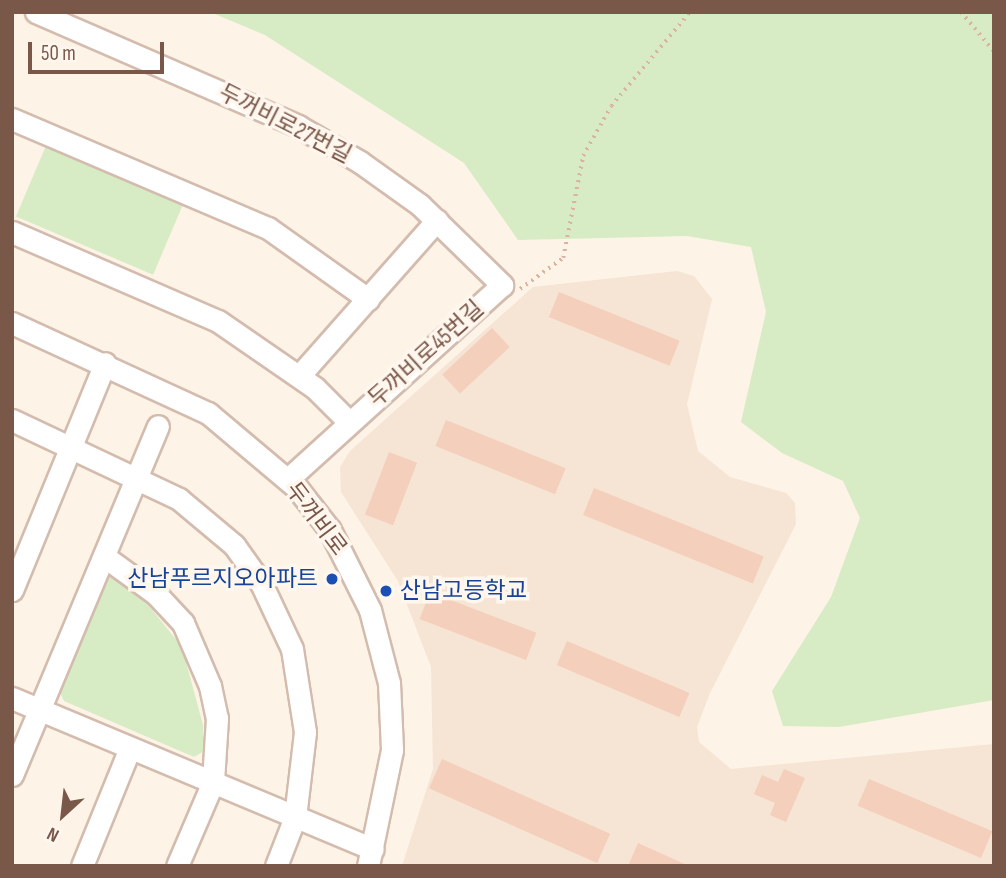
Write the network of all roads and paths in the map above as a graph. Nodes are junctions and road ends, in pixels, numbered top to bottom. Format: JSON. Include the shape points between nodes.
{"nodes":[{"id":1,"x":36,"y":12,"type":"edge"},
{"id":2,"x":690,"y":12,"type":"edge"},
{"id":3,"x":961,"y":12,"type":"edge"},
{"id":4,"x":994,"y":51,"type":"edge"},
{"id":5,"x":12,"y":119,"type":"edge"},
{"id":6,"x":437,"y":220,"type":"junction"},
{"id":7,"x":12,"y":232,"type":"edge"},
{"id":8,"x":505,"y":289,"type":"junction"},
{"id":9,"x":368,"y":299,"type":"junction"},
{"id":10,"x":12,"y":323,"type":"edge"},
{"id":11,"x":105,"y":363,"type":"junction"},
{"id":12,"x":299,"y":376,"type":"junction"},
{"id":13,"x":12,"y":420,"type":"edge"},
{"id":14,"x":350,"y":423,"type":"junction"},
{"id":15,"x":158,"y":426,"type":"dead end"},
{"id":16,"x":71,"y":445,"type":"junction"},
{"id":17,"x":137,"y":476,"type":"junction"},
{"id":18,"x":288,"y":479,"type":"junction"},
{"id":19,"x":105,"y":557,"type":"junction"},
{"id":20,"x":12,"y":590,"type":"edge"},
{"id":21,"x":12,"y":698,"type":"edge"},
{"id":22,"x":40,"y":710,"type":"junction"},
{"id":23,"x":130,"y":748,"type":"junction"},
{"id":24,"x":12,"y":775,"type":"edge"},
{"id":25,"x":213,"y":782,"type":"junction"},
{"id":26,"x":295,"y":817,"type":"junction"},
{"id":27,"x":371,"y":858,"type":"edge"},
{"id":28,"x":82,"y":866,"type":"edge"},
{"id":29,"x":177,"y":866,"type":"edge"},
{"id":30,"x":276,"y":866,"type":"edge"}],
"edges":[{"from":1,"to":6,"type":"street","name":"두꺼비로27번길","via":[[298,126]]},
{"from":2,"to":8,"type":"path","via":[[611,106],[583,156],[562,258],[546,274]]},
{"from":3,"to":4,"type":"path"},
{"from":5,"to":9,"type":"street","via":[[268,228]]},
{"from":6,"to":8,"type":"street","name":"두꺼비로27번길"},
{"from":6,"to":9,"type":"street"},
{"from":7,"to":12,"type":"street","name":"두꺼비로45번길","via":[[218,321]]},
{"from":8,"to":14,"type":"street","name":"두꺼비로45번길"},
{"from":9,"to":12,"type":"street"},
{"from":10,"to":11,"type":"street","name":"두꺼비로"},
{"from":11,"to":16,"type":"street"},
{"from":11,"to":18,"type":"street","name":"두꺼비로","via":[[208,413]]},
{"from":12,"to":14,"type":"street","name":"두꺼비로45번길"},
{"from":13,"to":16,"type":"street"},
{"from":14,"to":18,"type":"street","name":"두꺼비로45번길"},
{"from":15,"to":17,"type":"street"},
{"from":16,"to":17,"type":"street"},
{"from":16,"to":20,"type":"street"},
{"from":17,"to":19,"type":"street"},
{"from":17,"to":26,"type":"street","via":[[180,499],[234,545],[278,614],[302,691],[304,746]]},
{"from":18,"to":27,"type":"street","name":"두꺼비로","via":[[350,565],[389,683],[392,750]]},
{"from":19,"to":22,"type":"street"},
{"from":19,"to":25,"type":"street","via":[[156,594],[198,650],[217,718]]},
{"from":21,"to":22,"type":"street"},
{"from":22,"to":23,"type":"street"},
{"from":22,"to":24,"type":"street"},
{"from":23,"to":25,"type":"street"},
{"from":23,"to":28,"type":"street"},
{"from":25,"to":26,"type":"street"},
{"from":25,"to":29,"type":"street"},
{"from":26,"to":27,"type":"street"},
{"from":26,"to":30,"type":"street"}]}
